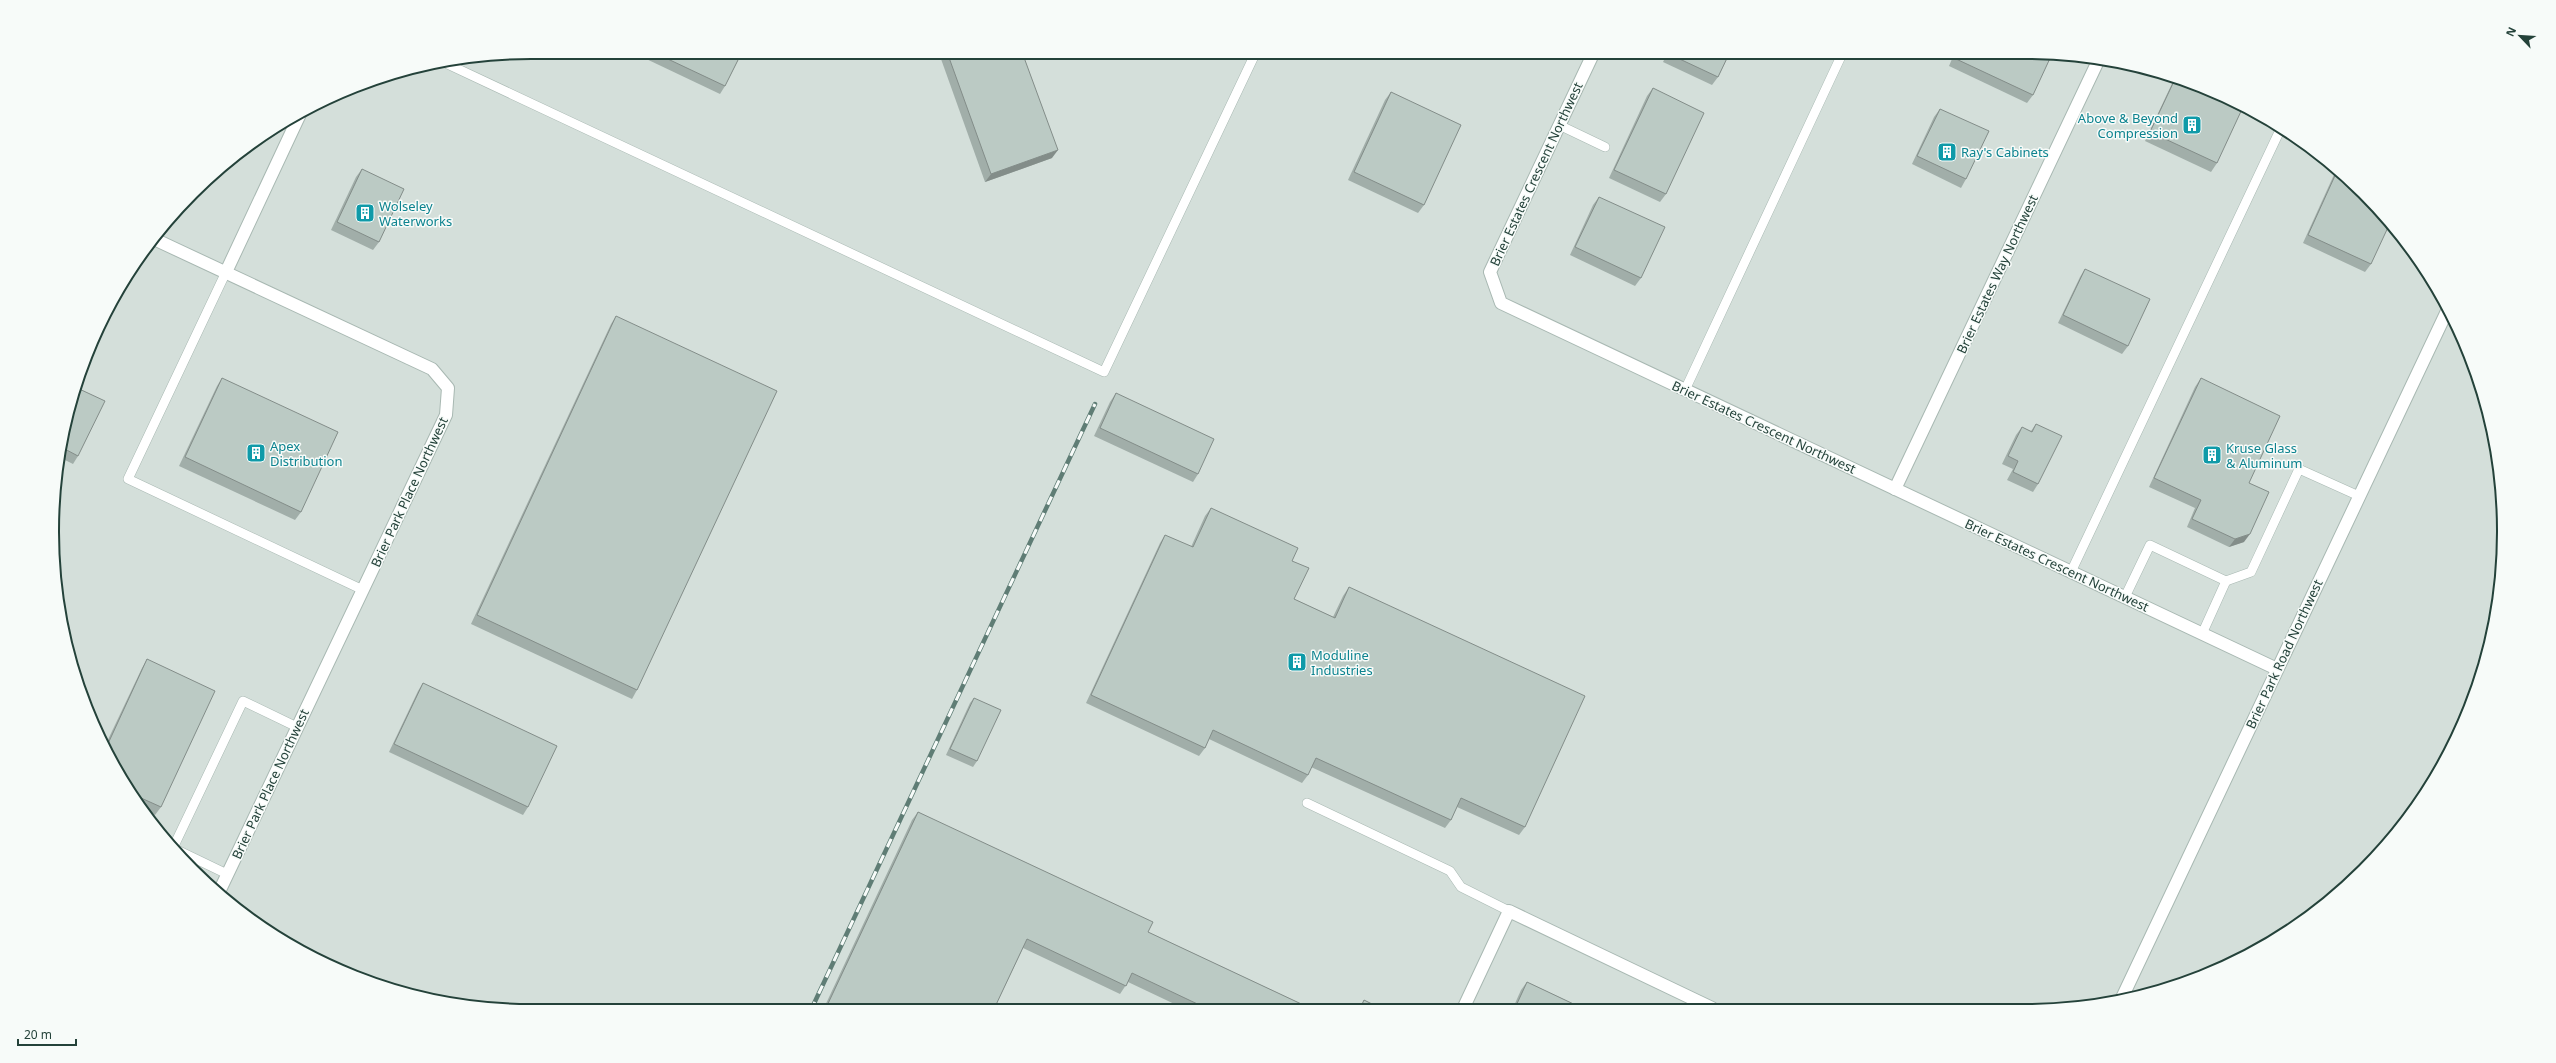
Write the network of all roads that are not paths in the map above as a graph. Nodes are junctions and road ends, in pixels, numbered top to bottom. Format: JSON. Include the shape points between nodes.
{"nodes":[{"id":1,"x":1253,"y":59,"type":"edge"},
{"id":2,"x":1591,"y":59,"type":"edge"},
{"id":3,"x":1840,"y":59,"type":"edge"},
{"id":4,"x":2095,"y":65,"type":"edge"},
{"id":5,"x":452,"y":66,"type":"edge"},
{"id":6,"x":297,"y":121,"type":"edge"},
{"id":7,"x":1559,"y":125,"type":"junction"},
{"id":8,"x":2278,"y":133,"type":"edge"},
{"id":9,"x":1605,"y":147,"type":"dead end"},
{"id":10,"x":160,"y":241,"type":"edge"},
{"id":11,"x":226,"y":272,"type":"junction"},
{"id":12,"x":2444,"y":316,"type":"edge"},
{"id":13,"x":1685,"y":390,"type":"junction"},
{"id":14,"x":1895,"y":489,"type":"junction"},
{"id":15,"x":2359,"y":496,"type":"junction"},
{"id":16,"x":2071,"y":572,"type":"junction"},
{"id":17,"x":2226,"y":581,"type":"junction"},
{"id":18,"x":363,"y":590,"type":"junction"},
{"id":19,"x":2125,"y":598,"type":"junction"},
{"id":20,"x":2202,"y":634,"type":"junction"},
{"id":21,"x":2277,"y":669,"type":"junction"},
{"id":22,"x":297,"y":727,"type":"junction"},
{"id":23,"x":1307,"y":803,"type":"dead end"},
{"id":24,"x":175,"y":842,"type":"edge"},
{"id":25,"x":187,"y":855,"type":"edge"},
{"id":26,"x":227,"y":874,"type":"junction"},
{"id":27,"x":221,"y":888,"type":"edge"},
{"id":28,"x":1509,"y":911,"type":"junction"},
{"id":29,"x":2124,"y":993,"type":"edge"},
{"id":30,"x":1465,"y":1004,"type":"edge"},
{"id":31,"x":1704,"y":1004,"type":"edge"}],
"edges":[{"from":1,"to":5,"type":"lane","via":[[1104,372]]},
{"from":2,"to":7,"type":"street","name":"Brier Estates Crescent Northwest"},
{"from":3,"to":13,"type":"lane"},
{"from":4,"to":14,"type":"street","name":"Brier Estates Way Northwest"},
{"from":6,"to":11,"type":"street"},
{"from":7,"to":9,"type":"lane"},
{"from":7,"to":13,"type":"street","name":"Brier Estates Crescent Northwest","via":[[1490,272],[1501,303]]},
{"from":8,"to":16,"type":"lane"},
{"from":10,"to":11,"type":"street","name":"Brier Park Place Northwest"},
{"from":11,"to":18,"type":"street","name":"Brier Park Place Northwest","via":[[432,370],[448,388],[446,414]]},
{"from":11,"to":18,"type":"lane","via":[[128,480]]},
{"from":12,"to":15,"type":"street","name":"Brier Park Road Northwest"},
{"from":13,"to":14,"type":"street","name":"Brier Estates Crescent Northwest"},
{"from":14,"to":16,"type":"street","name":"Brier Estates Crescent Northwest"},
{"from":15,"to":17,"type":"lane","via":[[2299,469],[2251,572]]},
{"from":15,"to":21,"type":"street","name":"Brier Park Road Northwest"},
{"from":16,"to":19,"type":"street","name":"Brier Estates Crescent Northwest"},
{"from":17,"to":19,"type":"lane","via":[[2150,545]]},
{"from":17,"to":20,"type":"lane"},
{"from":18,"to":22,"type":"street","name":"Brier Park Place Northwest"},
{"from":19,"to":20,"type":"street","name":"Brier Estates Crescent Northwest"},
{"from":20,"to":21,"type":"street","name":"Brier Estates Crescent Northwest"},
{"from":21,"to":29,"type":"street","name":"Brier Park Road Northwest"},
{"from":22,"to":24,"type":"lane","via":[[243,701]]},
{"from":22,"to":26,"type":"street","name":"Brier Park Place Northwest"},
{"from":23,"to":28,"type":"lane","via":[[1450,871],[1461,887]]},
{"from":25,"to":26,"type":"lane"},
{"from":26,"to":27,"type":"street","name":"Brier Park Place Northwest"},
{"from":28,"to":30,"type":"street"},
{"from":28,"to":31,"type":"street"}]}
